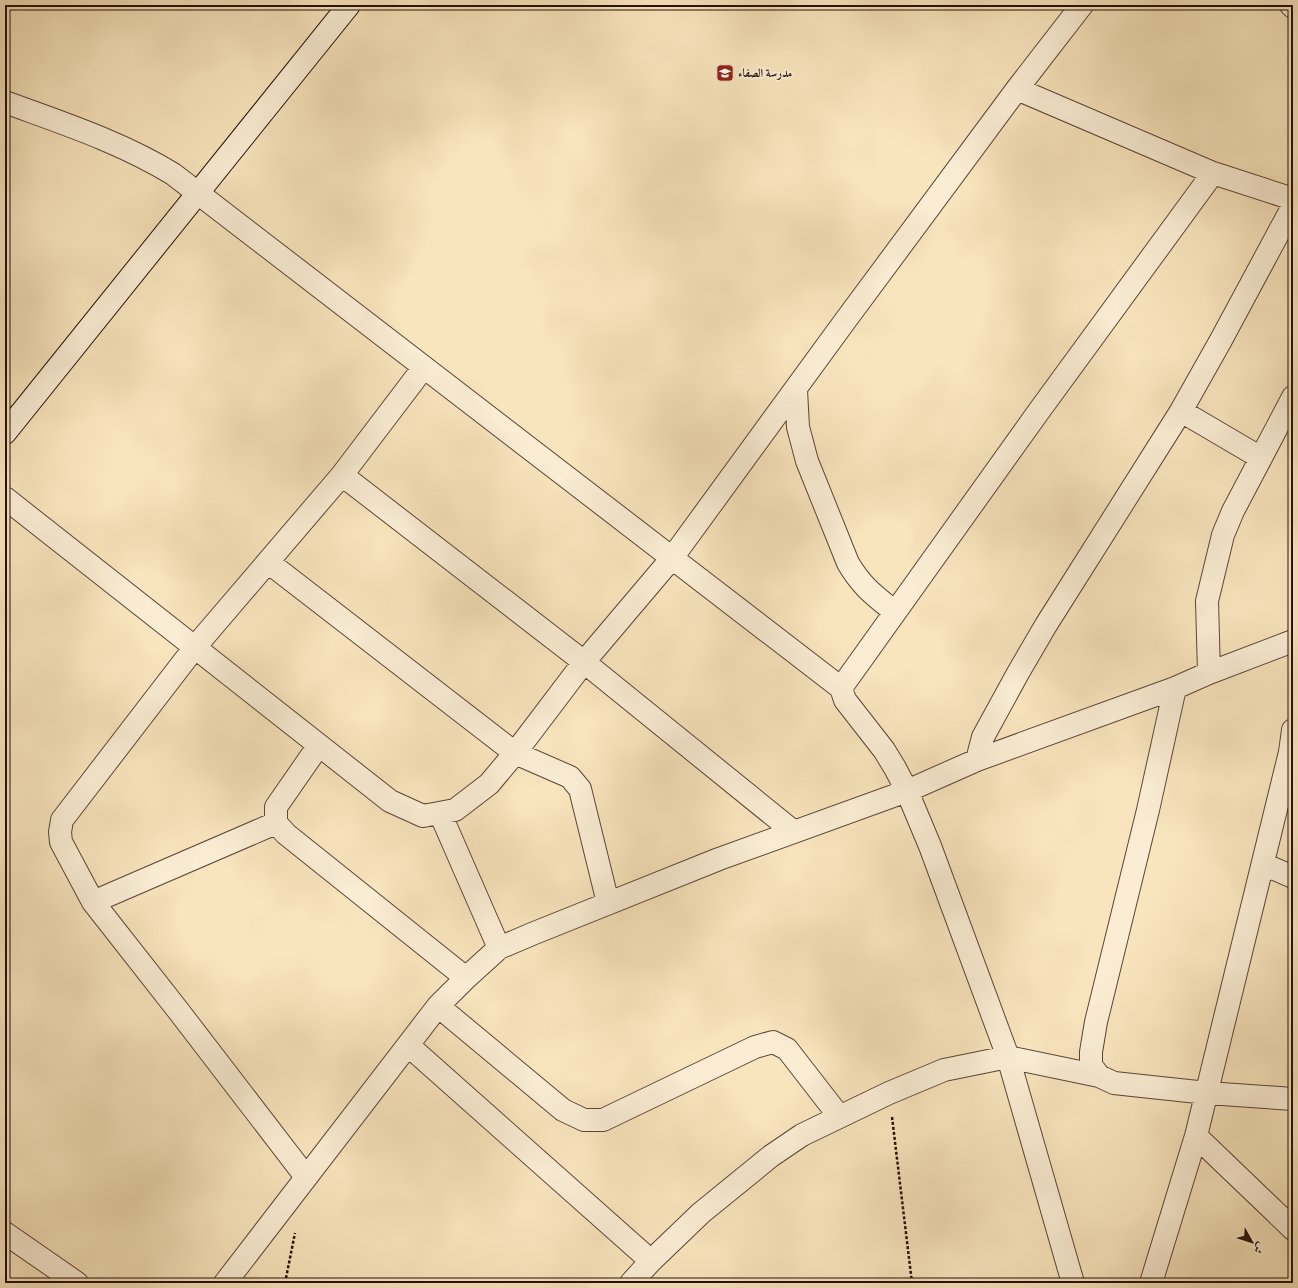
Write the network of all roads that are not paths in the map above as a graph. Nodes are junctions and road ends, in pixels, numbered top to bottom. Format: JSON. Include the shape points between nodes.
{"nodes":[{"id":1,"x":349,"y":5,"type":"edge"},
{"id":2,"x":1082,"y":5,"type":"edge"},
{"id":3,"x":1017,"y":89,"type":"junction"},
{"id":4,"x":5,"y":102,"type":"edge"},
{"id":5,"x":1213,"y":173,"type":"junction"},
{"id":6,"x":198,"y":192,"type":"junction"},
{"id":7,"x":1293,"y":199,"type":"edge"},
{"id":8,"x":1293,"y":206,"type":"edge"},
{"id":9,"x":424,"y":367,"type":"junction"},
{"id":10,"x":796,"y":390,"type":"junction"},
{"id":11,"x":1293,"y":397,"type":"edge"},
{"id":12,"x":1181,"y":411,"type":"junction"},
{"id":13,"x":5,"y":433,"type":"edge"},
{"id":14,"x":1262,"y":458,"type":"junction"},
{"id":15,"x":342,"y":475,"type":"junction"},
{"id":16,"x":5,"y":498,"type":"edge"},
{"id":17,"x":672,"y":558,"type":"junction"},
{"id":18,"x":268,"y":562,"type":"junction"},
{"id":19,"x":895,"y":612,"type":"junction"},
{"id":20,"x":1293,"y":641,"type":"edge"},
{"id":21,"x":195,"y":647,"type":"junction"},
{"id":22,"x":584,"y":662,"type":"junction"},
{"id":23,"x":1209,"y":673,"type":"junction"},
{"id":24,"x":841,"y":688,"type":"junction"},
{"id":25,"x":1175,"y":688,"type":"junction"},
{"id":26,"x":1293,"y":730,"type":"edge"},
{"id":27,"x":319,"y":745,"type":"junction"},
{"id":28,"x":1292,"y":752,"type":"edge"},
{"id":29,"x":515,"y":753,"type":"junction"},
{"id":30,"x":977,"y":760,"type":"junction"},
{"id":31,"x":907,"y":791,"type":"junction"},
{"id":32,"x":440,"y":813,"type":"junction"},
{"id":33,"x":276,"y":823,"type":"junction"},
{"id":34,"x":794,"y":832,"type":"junction"},
{"id":35,"x":1263,"y":864,"type":"junction"},
{"id":36,"x":1293,"y":877,"type":"edge"},
{"id":37,"x":93,"y":902,"type":"junction"},
{"id":38,"x":608,"y":904,"type":"junction"},
{"id":39,"x":499,"y":948,"type":"junction"},
{"id":40,"x":466,"y":978,"type":"junction"},
{"id":41,"x":438,"y":1006,"type":"junction"},
{"id":42,"x":408,"y":1046,"type":"junction"},
{"id":43,"x":1008,"y":1057,"type":"junction"},
{"id":44,"x":1099,"y":1076,"type":"junction"},
{"id":45,"x":1206,"y":1093,"type":"junction"},
{"id":46,"x":1293,"y":1099,"type":"edge"},
{"id":47,"x":839,"y":1116,"type":"junction"},
{"id":48,"x":1196,"y":1136,"type":"junction"},
{"id":49,"x":306,"y":1177,"type":"junction"},
{"id":50,"x":1293,"y":1229,"type":"edge"},
{"id":51,"x":5,"y":1233,"type":"edge"},
{"id":52,"x":651,"y":1261,"type":"junction"},
{"id":53,"x":77,"y":1283,"type":"edge"},
{"id":54,"x":225,"y":1283,"type":"edge"},
{"id":55,"x":631,"y":1283,"type":"edge"},
{"id":56,"x":1073,"y":1283,"type":"edge"},
{"id":57,"x":1151,"y":1283,"type":"edge"}],
"edges":[{"from":1,"to":6,"type":"street"},
{"from":2,"to":3,"type":"street"},
{"from":3,"to":5,"type":"street"},
{"from":3,"to":10,"type":"street"},
{"from":4,"to":6,"type":"street","via":[[152,160]]},
{"from":5,"to":7,"type":"street"},
{"from":5,"to":19,"type":"street"},
{"from":6,"to":9,"type":"street"},
{"from":6,"to":13,"type":"street"},
{"from":8,"to":12,"type":"street"},
{"from":9,"to":15,"type":"street"},
{"from":9,"to":17,"type":"street"},
{"from":10,"to":17,"type":"street"},
{"from":10,"to":19,"type":"street","via":[[798,426],[807,461],[848,563],[864,587]]},
{"from":11,"to":14,"type":"street"},
{"from":12,"to":14,"type":"street"},
{"from":12,"to":30,"type":"street","via":[[1046,625],[983,737]]},
{"from":14,"to":23,"type":"street","via":[[1226,529],[1216,560],[1207,601]]},
{"from":15,"to":18,"type":"street"},
{"from":15,"to":22,"type":"street"},
{"from":16,"to":21,"type":"street"},
{"from":17,"to":22,"type":"street"},
{"from":17,"to":24,"type":"street"},
{"from":18,"to":21,"type":"street"},
{"from":18,"to":29,"type":"street"},
{"from":19,"to":24,"type":"street"},
{"from":20,"to":23,"type":"street"},
{"from":21,"to":27,"type":"street"},
{"from":21,"to":37,"type":"street","via":[[62,820],[61,842]]},
{"from":22,"to":29,"type":"street"},
{"from":22,"to":34,"type":"street"},
{"from":23,"to":25,"type":"street"},
{"from":24,"to":31,"type":"street","via":[[845,700],[884,750]]},
{"from":25,"to":30,"type":"street"},
{"from":25,"to":44,"type":"street","via":[[1096,1022],[1091,1065]]},
{"from":26,"to":28,"type":"street"},
{"from":27,"to":32,"type":"street","via":[[390,801],[423,816]]},
{"from":27,"to":33,"type":"street","via":[[276,807]]},
{"from":28,"to":35,"type":"street"},
{"from":29,"to":32,"type":"street","via":[[489,784],[455,810]]},
{"from":29,"to":38,"type":"street","via":[[570,778],[580,789]]},
{"from":30,"to":31,"type":"street"},
{"from":31,"to":34,"type":"street"},
{"from":31,"to":43,"type":"street"},
{"from":32,"to":39,"type":"street"},
{"from":33,"to":37,"type":"street"},
{"from":33,"to":40,"type":"street","via":[[286,834]]},
{"from":34,"to":38,"type":"street"},
{"from":35,"to":36,"type":"street"},
{"from":35,"to":45,"type":"street"},
{"from":37,"to":49,"type":"street"},
{"from":38,"to":39,"type":"street"},
{"from":39,"to":40,"type":"street"},
{"from":40,"to":41,"type":"street"},
{"from":41,"to":42,"type":"street"},
{"from":41,"to":47,"type":"street","via":[[563,1110],[584,1120],[603,1120],[755,1047],[773,1042],[787,1049]]},
{"from":42,"to":49,"type":"street"},
{"from":42,"to":52,"type":"street"},
{"from":43,"to":44,"type":"street"},
{"from":43,"to":47,"type":"street","via":[[944,1070]]},
{"from":43,"to":56,"type":"street"},
{"from":44,"to":45,"type":"street","via":[[1114,1083]]},
{"from":45,"to":46,"type":"street"},
{"from":45,"to":48,"type":"street"},
{"from":47,"to":52,"type":"street","via":[[802,1134],[772,1156],[701,1214]]},
{"from":48,"to":50,"type":"street"},
{"from":48,"to":57,"type":"street"},
{"from":49,"to":54,"type":"street"},
{"from":51,"to":53,"type":"street"},
{"from":52,"to":55,"type":"street"}]}
